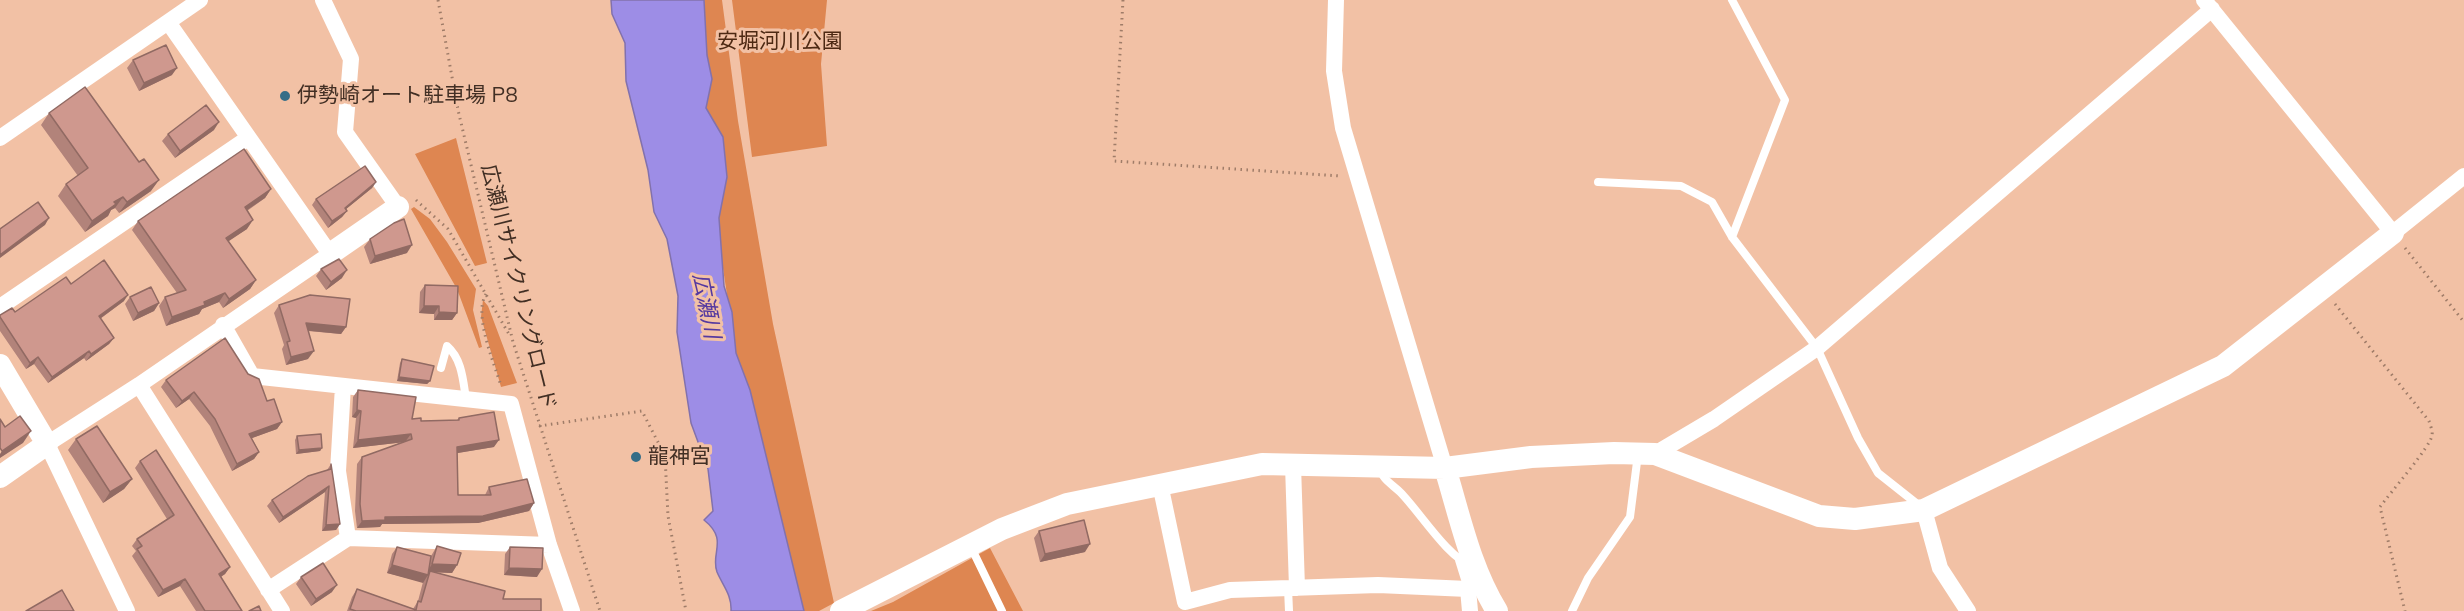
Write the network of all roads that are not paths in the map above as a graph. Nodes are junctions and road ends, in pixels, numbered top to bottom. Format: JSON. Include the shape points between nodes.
{"nodes":[{"id":1,"x":200,"y":0,"type":"edge"},
{"id":2,"x":323,"y":0,"type":"edge"},
{"id":3,"x":1336,"y":0,"type":"edge"},
{"id":4,"x":1732,"y":0,"type":"edge"},
{"id":5,"x":2208,"y":5,"type":"edge"},
{"id":6,"x":168,"y":22,"type":"junction"},
{"id":7,"x":0,"y":138,"type":"edge"},
{"id":8,"x":248,"y":138,"type":"junction"},
{"id":9,"x":2464,"y":176,"type":"edge"},
{"id":10,"x":1598,"y":182,"type":"dead end"},
{"id":11,"x":398,"y":207,"type":"joint"},
{"id":12,"x":2393,"y":233,"type":"junction"},
{"id":13,"x":1732,"y":237,"type":"junction"},
{"id":14,"x":330,"y":254,"type":"junction"},
{"id":15,"x":0,"y":308,"type":"edge"},
{"id":16,"x":223,"y":325,"type":"junction"},
{"id":17,"x":1817,"y":348,"type":"junction"},
{"id":18,"x":0,"y":365,"type":"edge"},
{"id":19,"x":441,"y":369,"type":"dead end"},
{"id":20,"x":139,"y":385,"type":"junction"},
{"id":21,"x":343,"y":386,"type":"junction"},
{"id":22,"x":466,"y":399,"type":"junction"},
{"id":23,"x":47,"y":444,"type":"junction"},
{"id":24,"x":1646,"y":454,"type":"junction"},
{"id":25,"x":1293,"y":465,"type":"junction"},
{"id":26,"x":1381,"y":466,"type":"junction"},
{"id":27,"x":1445,"y":468,"type":"junction"},
{"id":28,"x":0,"y":477,"type":"edge"},
{"id":29,"x":1160,"y":484,"type":"junction"},
{"id":30,"x":1924,"y":510,"type":"junction"},
{"id":31,"x":348,"y":538,"type":"junction"},
{"id":32,"x":549,"y":545,"type":"junction"},
{"id":33,"x":970,"y":545,"type":"junction"},
{"id":34,"x":1471,"y":575,"type":"junction"},
{"id":35,"x":1293,"y":588,"type":"junction"},
{"id":36,"x":268,"y":590,"type":"junction"},
{"id":37,"x":127,"y":611,"type":"edge"},
{"id":38,"x":282,"y":611,"type":"edge"},
{"id":39,"x":572,"y":611,"type":"edge"},
{"id":40,"x":841,"y":611,"type":"edge"},
{"id":41,"x":1002,"y":611,"type":"edge"},
{"id":42,"x":1289,"y":611,"type":"edge"},
{"id":43,"x":1470,"y":611,"type":"edge"},
{"id":44,"x":1497,"y":611,"type":"edge"},
{"id":45,"x":1572,"y":611,"type":"edge"},
{"id":46,"x":1968,"y":611,"type":"edge"}],
"edges":[{"from":1,"to":6,"type":"street"},
{"from":2,"to":11,"type":"street","via":[[351,59],[345,132]]},
{"from":3,"to":27,"type":"street","via":[[1337,99],[1355,173]]},
{"from":4,"to":13,"type":"lane","via":[[1785,100]]},
{"from":5,"to":12,"type":"street"},
{"from":5,"to":17,"type":"street"},
{"from":6,"to":7,"type":"street"},
{"from":6,"to":8,"type":"street"},
{"from":8,"to":14,"type":"street"},
{"from":8,"to":15,"type":"street"},
{"from":9,"to":12,"type":"street"},
{"from":10,"to":13,"type":"lane","via":[[1681,186],[1712,202]]},
{"from":11,"to":14,"type":"street"},
{"from":12,"to":30,"type":"street","via":[[2223,366]]},
{"from":13,"to":17,"type":"lane"},
{"from":14,"to":16,"type":"street"},
{"from":16,"to":20,"type":"street"},
{"from":16,"to":21,"type":"street","via":[[252,376]]},
{"from":17,"to":24,"type":"street","via":[[1714,419]]},
{"from":17,"to":30,"type":"lane","via":[[1878,473]]},
{"from":18,"to":23,"type":"street"},
{"from":19,"to":22,"type":"lane","via":[[447,346],[462,373]]},
{"from":20,"to":23,"type":"street"},
{"from":20,"to":36,"type":"street"},
{"from":21,"to":22,"type":"street"},
{"from":21,"to":31,"type":"street","via":[[338,471]]},
{"from":22,"to":32,"type":"street","via":[[511,404]]},
{"from":23,"to":28,"type":"street"},
{"from":23,"to":37,"type":"street"},
{"from":24,"to":27,"type":"street","via":[[1531,457]]},
{"from":24,"to":30,"type":"street","via":[[1819,516],[1855,519]]},
{"from":24,"to":45,"type":"lane","via":[[1630,517],[1588,578]]},
{"from":25,"to":26,"type":"street"},
{"from":25,"to":29,"type":"street","via":[[1262,464]]},
{"from":25,"to":35,"type":"street"},
{"from":26,"to":27,"type":"street"},
{"from":26,"to":34,"type":"lane","via":[[1382,477],[1421,513]]},
{"from":27,"to":34,"type":"street"},
{"from":29,"to":33,"type":"street","via":[[1067,504]]},
{"from":29,"to":35,"type":"street","via":[[1185,602],[1230,590]]},
{"from":30,"to":46,"type":"street","via":[[1940,568]]},
{"from":31,"to":32,"type":"street"},
{"from":31,"to":36,"type":"street"},
{"from":32,"to":39,"type":"street"},
{"from":33,"to":40,"type":"street"},
{"from":33,"to":41,"type":"lane"},
{"from":34,"to":35,"type":"street","via":[[1378,585]]},
{"from":34,"to":43,"type":"street"},
{"from":34,"to":44,"type":"street"},
{"from":35,"to":42,"type":"lane"},
{"from":36,"to":38,"type":"street"}]}
